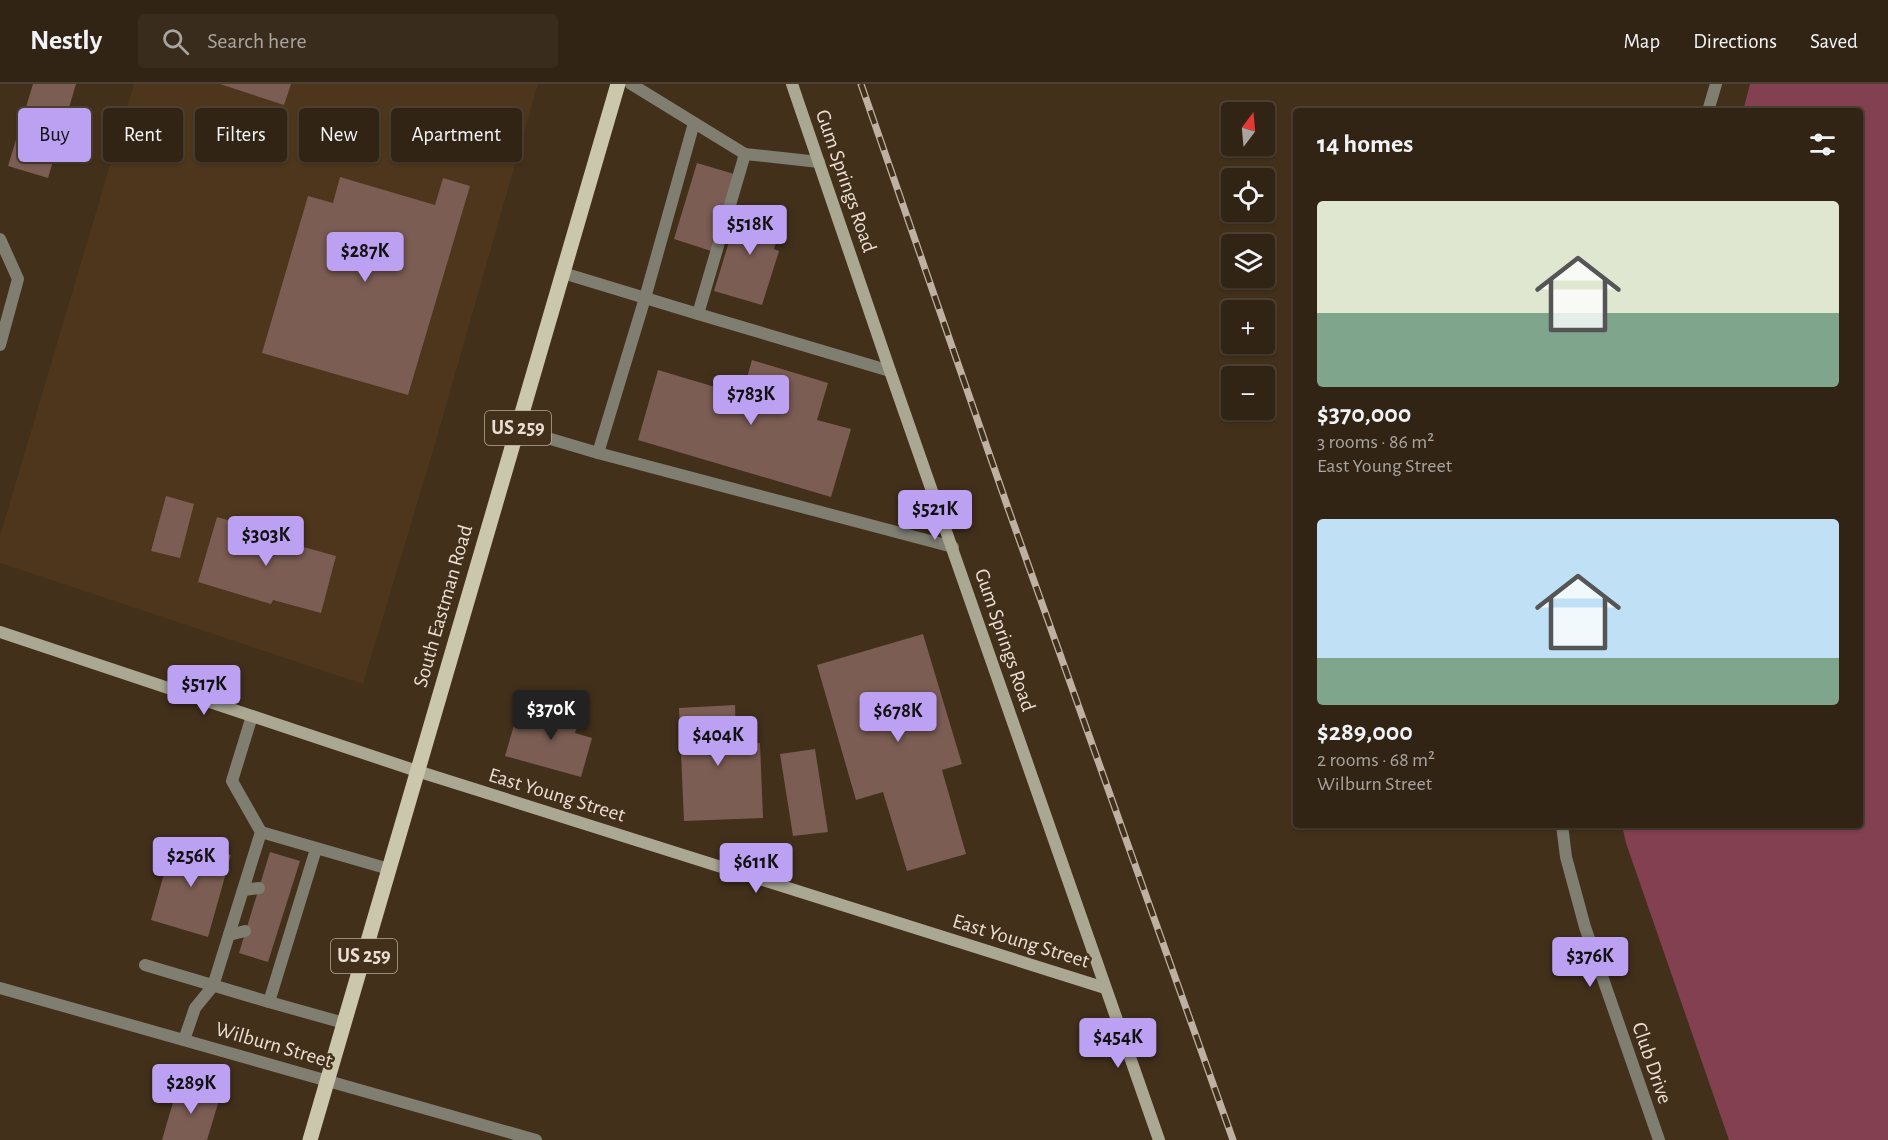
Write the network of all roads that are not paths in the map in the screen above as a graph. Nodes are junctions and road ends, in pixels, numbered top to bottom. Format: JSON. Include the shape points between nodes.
{"nodes":[{"id":1,"x":618,"y":84,"type":"edge"},
{"id":2,"x":631,"y":84,"type":"edge"},
{"id":3,"x":792,"y":84,"type":"edge"},
{"id":4,"x":1716,"y":84,"type":"edge"},
{"id":5,"x":1709,"y":108,"type":"edge"},
{"id":6,"x":694,"y":123,"type":"junction"},
{"id":7,"x":745,"y":154,"type":"junction"},
{"id":8,"x":819,"y":162,"type":"junction"},
{"id":9,"x":0,"y":239,"type":"edge"},
{"id":10,"x":563,"y":273,"type":"junction"},
{"id":11,"x":645,"y":298,"type":"junction"},
{"id":12,"x":698,"y":314,"type":"junction"},
{"id":13,"x":0,"y":345,"type":"edge"},
{"id":14,"x":890,"y":371,"type":"junction"},
{"id":15,"x":517,"y":429,"type":"junction"},
{"id":16,"x":598,"y":453,"type":"junction"},
{"id":17,"x":953,"y":547,"type":"junction"},
{"id":18,"x":0,"y":632,"type":"edge"},
{"id":19,"x":252,"y":716,"type":"junction"},
{"id":20,"x":417,"y":771,"type":"junction"},
{"id":21,"x":1562,"y":828,"type":"edge"},
{"id":22,"x":261,"y":832,"type":"junction"},
{"id":23,"x":316,"y":849,"type":"junction"},
{"id":24,"x":389,"y":869,"type":"junction"},
{"id":25,"x":259,"y":888,"type":"dead end"},
{"id":26,"x":244,"y":890,"type":"junction"},
{"id":27,"x":294,"y":920,"type":"junction"},
{"id":28,"x":280,"y":923,"type":"dead end"},
{"id":29,"x":245,"y":931,"type":"dead end"},
{"id":30,"x":229,"y":936,"type":"junction"},
{"id":31,"x":146,"y":965,"type":"dead end"},
{"id":32,"x":213,"y":986,"type":"junction"},
{"id":33,"x":0,"y":988,"type":"edge"},
{"id":34,"x":1105,"y":988,"type":"junction"},
{"id":35,"x":269,"y":1002,"type":"junction"},
{"id":36,"x":344,"y":1023,"type":"junction"},
{"id":37,"x":184,"y":1040,"type":"junction"},
{"id":38,"x":327,"y":1081,"type":"junction"},
{"id":39,"x":310,"y":1140,"type":"edge"},
{"id":40,"x":536,"y":1140,"type":"edge"},
{"id":41,"x":1159,"y":1140,"type":"edge"},
{"id":42,"x":1659,"y":1140,"type":"edge"}],
"edges":[{"from":1,"to":10,"type":"main road","name":"South Eastman Road","number":"US 259"},
{"from":2,"to":6,"type":"street"},
{"from":3,"to":8,"type":"street","name":"Gum Springs Road"},
{"from":4,"to":5,"type":"street"},
{"from":6,"to":7,"type":"street"},
{"from":6,"to":11,"type":"street"},
{"from":7,"to":8,"type":"street"},
{"from":7,"to":12,"type":"street"},
{"from":8,"to":14,"type":"street","name":"Gum Springs Road"},
{"from":9,"to":13,"type":"street","via":[[18,279]]},
{"from":10,"to":11,"type":"street"},
{"from":10,"to":15,"type":"main road","name":"South Eastman Road","number":"US 259"},
{"from":11,"to":12,"type":"street"},
{"from":11,"to":16,"type":"street"},
{"from":12,"to":14,"type":"street"},
{"from":14,"to":17,"type":"street","name":"Gum Springs Road"},
{"from":15,"to":16,"type":"street"},
{"from":15,"to":20,"type":"main road","name":"South Eastman Road","number":"US 259"},
{"from":16,"to":17,"type":"street"},
{"from":17,"to":34,"type":"street","name":"Gum Springs Road"},
{"from":18,"to":19,"type":"street","name":"East Young Street"},
{"from":19,"to":20,"type":"street","name":"East Young Street"},
{"from":19,"to":22,"type":"street","via":[[232,781]]},
{"from":20,"to":24,"type":"main road","name":"South Eastman Road","number":"US 259"},
{"from":20,"to":34,"type":"street","name":"East Young Street"},
{"from":21,"to":42,"type":"street","name":"Club Drive","via":[[1585,927]]},
{"from":22,"to":23,"type":"street"},
{"from":22,"to":26,"type":"street"},
{"from":23,"to":24,"type":"street"},
{"from":23,"to":27,"type":"street","via":[[300,882]]},
{"from":24,"to":36,"type":"main road","name":"South Eastman Road","number":"US 259"},
{"from":25,"to":26,"type":"street"},
{"from":26,"to":30,"type":"street"},
{"from":27,"to":28,"type":"street"},
{"from":27,"to":35,"type":"street"},
{"from":29,"to":30,"type":"street"},
{"from":30,"to":32,"type":"street"},
{"from":31,"to":32,"type":"street"},
{"from":32,"to":35,"type":"street"},
{"from":32,"to":37,"type":"street","via":[[195,1008]]},
{"from":33,"to":37,"type":"street","name":"Wilburn Street"},
{"from":34,"to":41,"type":"street","name":"Gum Springs Road"},
{"from":35,"to":36,"type":"street"},
{"from":36,"to":38,"type":"main road","name":"South Eastman Road","number":"US 259"},
{"from":37,"to":38,"type":"street","name":"Wilburn Street"},
{"from":38,"to":39,"type":"main road","name":"South Eastman Road","number":"US 259"},
{"from":38,"to":40,"type":"street","name":"Wilburn Street"}]}
